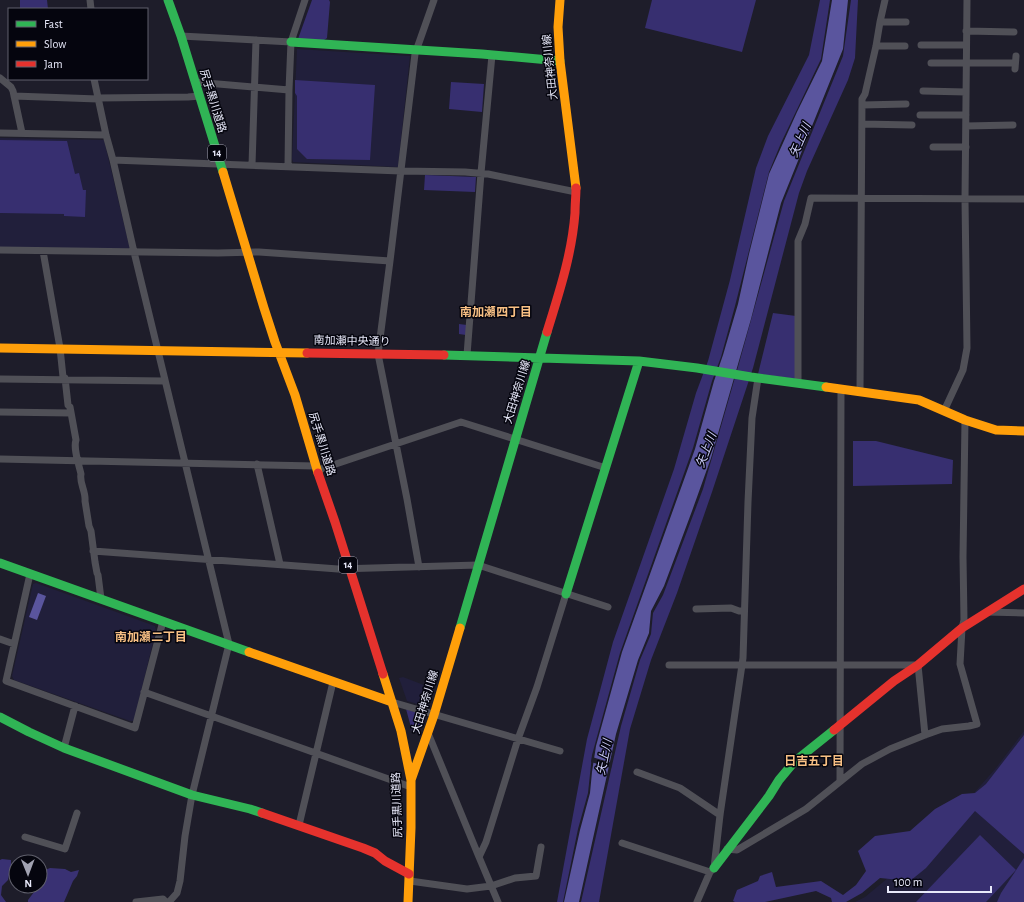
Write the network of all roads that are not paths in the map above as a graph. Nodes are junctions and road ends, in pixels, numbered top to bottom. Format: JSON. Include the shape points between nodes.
{"nodes":[{"id":1,"x":168,"y":0,"type":"edge"},
{"id":2,"x":305,"y":0,"type":"edge"},
{"id":3,"x":434,"y":0,"type":"edge"},
{"id":4,"x":560,"y":0,"type":"edge"},
{"id":5,"x":885,"y":0,"type":"edge"},
{"id":6,"x":967,"y":0,"type":"edge"},
{"id":7,"x":880,"y":22,"type":"junction"},
{"id":8,"x":906,"y":22,"type":"dead end"},
{"id":9,"x":966,"y":31,"type":"junction"},
{"id":10,"x":1014,"y":32,"type":"dead end"},
{"id":11,"x":181,"y":36,"type":"junction"},
{"id":12,"x":256,"y":40,"type":"junction"},
{"id":13,"x":291,"y":42,"type":"junction"},
{"id":14,"x":921,"y":45,"type":"dead end"},
{"id":15,"x":966,"y":45,"type":"junction"},
{"id":16,"x":876,"y":46,"type":"junction"},
{"id":17,"x":905,"y":46,"type":"dead end"},
{"id":18,"x":416,"y":50,"type":"junction"},
{"id":19,"x":492,"y":55,"type":"junction"},
{"id":20,"x":560,"y":61,"type":"junction"},
{"id":21,"x":931,"y":63,"type":"dead end"},
{"id":22,"x":966,"y":63,"type":"junction"},
{"id":23,"x":1016,"y":63,"type":"dead end"},
{"id":24,"x":0,"y":78,"type":"edge"},
{"id":25,"x":94,"y":80,"type":"edge"},
{"id":26,"x":195,"y":82,"type":"junction"},
{"id":27,"x":254,"y":88,"type":"junction"},
{"id":28,"x":289,"y":90,"type":"junction"},
{"id":29,"x":923,"y":91,"type":"dead end"},
{"id":30,"x":966,"y":92,"type":"junction"},
{"id":31,"x":14,"y":96,"type":"junction"},
{"id":32,"x":200,"y":96,"type":"junction"},
{"id":33,"x":98,"y":98,"type":"junction"},
{"id":34,"x":906,"y":104,"type":"dead end"},
{"id":35,"x":862,"y":105,"type":"junction"},
{"id":36,"x":920,"y":115,"type":"dead end"},
{"id":37,"x":966,"y":115,"type":"junction"},
{"id":38,"x":862,"y":124,"type":"junction"},
{"id":39,"x":912,"y":125,"type":"dead end"},
{"id":40,"x":1014,"y":125,"type":"dead end"},
{"id":41,"x":966,"y":126,"type":"junction"},
{"id":42,"x":0,"y":133,"type":"edge"},
{"id":43,"x":22,"y":133,"type":"junction"},
{"id":44,"x":106,"y":135,"type":"junction"},
{"id":45,"x":933,"y":147,"type":"dead end"},
{"id":46,"x":966,"y":147,"type":"junction"},
{"id":47,"x":113,"y":160,"type":"junction"},
{"id":48,"x":220,"y":163,"type":"junction"},
{"id":49,"x":252,"y":165,"type":"junction"},
{"id":50,"x":288,"y":166,"type":"junction"},
{"id":51,"x":401,"y":171,"type":"junction"},
{"id":52,"x":481,"y":173,"type":"junction"},
{"id":53,"x":576,"y":192,"type":"junction"},
{"id":54,"x":862,"y":198,"type":"junction"},
{"id":55,"x":965,"y":199,"type":"junction"},
{"id":56,"x":1024,"y":199,"type":"edge"},
{"id":57,"x":0,"y":250,"type":"edge"},
{"id":58,"x":43,"y":251,"type":"junction"},
{"id":59,"x":134,"y":252,"type":"junction"},
{"id":60,"x":248,"y":253,"type":"junction"},
{"id":61,"x":390,"y":261,"type":"junction"},
{"id":62,"x":0,"y":348,"type":"edge"},
{"id":63,"x":60,"y":348,"type":"junction"},
{"id":64,"x":158,"y":350,"type":"junction"},
{"id":65,"x":279,"y":352,"type":"junction"},
{"id":66,"x":378,"y":354,"type":"junction"},
{"id":67,"x":467,"y":355,"type":"junction"},
{"id":68,"x":540,"y":358,"type":"junction"},
{"id":69,"x":639,"y":361,"type":"junction"},
{"id":70,"x":755,"y":378,"type":"junction"},
{"id":71,"x":0,"y":379,"type":"edge"},
{"id":72,"x":65,"y":380,"type":"junction"},
{"id":73,"x":166,"y":381,"type":"junction"},
{"id":74,"x":798,"y":383,"type":"junction"},
{"id":75,"x":841,"y":389,"type":"junction"},
{"id":76,"x":860,"y":391,"type":"junction"},
{"id":77,"x":944,"y":411,"type":"junction"},
{"id":78,"x":0,"y":412,"type":"edge"},
{"id":79,"x":71,"y":412,"type":"junction"},
{"id":80,"x":965,"y":420,"type":"junction"},
{"id":81,"x":1024,"y":431,"type":"edge"},
{"id":82,"x":515,"y":440,"type":"junction"},
{"id":83,"x":397,"y":444,"type":"junction"},
{"id":84,"x":0,"y":459,"type":"edge"},
{"id":85,"x":79,"y":461,"type":"junction"},
{"id":86,"x":185,"y":463,"type":"junction"},
{"id":87,"x":257,"y":464,"type":"junction"},
{"id":88,"x":317,"y":468,"type":"junction"},
{"id":89,"x":606,"y":468,"type":"junction"},
{"id":90,"x":93,"y":551,"type":"junction"},
{"id":91,"x":208,"y":559,"type":"junction"},
{"id":92,"x":0,"y":563,"type":"edge"},
{"id":93,"x":280,"y":564,"type":"junction"},
{"id":94,"x":478,"y":565,"type":"junction"},
{"id":95,"x":419,"y":567,"type":"junction"},
{"id":96,"x":349,"y":568,"type":"junction"},
{"id":97,"x":30,"y":574,"type":"junction"},
{"id":98,"x":1024,"y":588,"type":"edge"},
{"id":99,"x":566,"y":594,"type":"junction"},
{"id":100,"x":101,"y":599,"type":"junction"},
{"id":101,"x":608,"y":607,"type":"dead end"},
{"id":102,"x":696,"y":609,"type":"dead end"},
{"id":103,"x":744,"y":611,"type":"junction"},
{"id":104,"x":987,"y":612,"type":"junction"},
{"id":105,"x":1024,"y":613,"type":"edge"},
{"id":106,"x":163,"y":621,"type":"junction"},
{"id":107,"x":962,"y":628,"type":"junction"},
{"id":108,"x":0,"y":639,"type":"edge"},
{"id":109,"x":14,"y":644,"type":"junction"},
{"id":110,"x":229,"y":644,"type":"junction"},
{"id":111,"x":669,"y":665,"type":"dead end"},
{"id":112,"x":742,"y":665,"type":"junction"},
{"id":113,"x":840,"y":665,"type":"junction"},
{"id":114,"x":918,"y":665,"type":"junction"},
{"id":115,"x":333,"y":682,"type":"junction"},
{"id":116,"x":144,"y":692,"type":"junction"},
{"id":117,"x":392,"y":702,"type":"junction"},
{"id":118,"x":75,"y":706,"type":"junction"},
{"id":119,"x":434,"y":715,"type":"junction"},
{"id":120,"x":211,"y":716,"type":"junction"},
{"id":121,"x":0,"y":717,"type":"edge"},
{"id":122,"x":840,"y":725,"type":"junction"},
{"id":123,"x":428,"y":733,"type":"junction"},
{"id":124,"x":925,"y":735,"type":"junction"},
{"id":125,"x":518,"y":739,"type":"junction"},
{"id":126,"x":64,"y":748,"type":"junction"},
{"id":127,"x":560,"y":751,"type":"dead end"},
{"id":128,"x":316,"y":752,"type":"junction"},
{"id":129,"x":638,"y":772,"type":"dead end"},
{"id":130,"x":840,"y":781,"type":"junction"},
{"id":131,"x":411,"y":783,"type":"junction"},
{"id":132,"x":192,"y":795,"type":"junction"},
{"id":133,"x":78,"y":813,"type":"dead end"},
{"id":134,"x":720,"y":815,"type":"junction"},
{"id":135,"x":299,"y":825,"type":"junction"},
{"id":136,"x":25,"y":837,"type":"dead end"},
{"id":137,"x":622,"y":843,"type":"dead end"},
{"id":138,"x":541,"y":847,"type":"dead end"},
{"id":139,"x":727,"y":849,"type":"junction"},
{"id":140,"x":479,"y":857,"type":"junction"},
{"id":141,"x":712,"y":870,"type":"junction"},
{"id":142,"x":410,"y":878,"type":"junction"},
{"id":143,"x":491,"y":886,"type":"junction"},
{"id":144,"x":136,"y":902,"type":"edge"},
{"id":145,"x":168,"y":902,"type":"edge"},
{"id":146,"x":408,"y":902,"type":"edge"},
{"id":147,"x":498,"y":902,"type":"edge"},
{"id":148,"x":697,"y":902,"type":"edge"}],
"edges":[{"from":1,"to":11,"type":"street","name":"尻手黒川道路","number":"14"},
{"from":2,"to":13,"type":"street"},
{"from":3,"to":18,"type":"street"},
{"from":4,"to":20,"type":"street","name":"大田神奈川線"},
{"from":5,"to":7,"type":"street"},
{"from":6,"to":9,"type":"street"},
{"from":7,"to":8,"type":"street"},
{"from":7,"to":16,"type":"street"},
{"from":9,"to":10,"type":"street"},
{"from":9,"to":15,"type":"street"},
{"from":11,"to":12,"type":"street"},
{"from":11,"to":26,"type":"street","name":"尻手黒川道路","number":"14"},
{"from":12,"to":13,"type":"street"},
{"from":12,"to":27,"type":"street"},
{"from":13,"to":18,"type":"street"},
{"from":13,"to":28,"type":"street"},
{"from":14,"to":15,"type":"street"},
{"from":15,"to":22,"type":"street"},
{"from":16,"to":17,"type":"street"},
{"from":16,"to":35,"type":"street"},
{"from":18,"to":19,"type":"street"},
{"from":18,"to":51,"type":"street"},
{"from":19,"to":20,"type":"street"},
{"from":19,"to":52,"type":"street"},
{"from":20,"to":53,"type":"street","name":"大田神奈川線"},
{"from":21,"to":22,"type":"street"},
{"from":22,"to":23,"type":"street"},
{"from":22,"to":30,"type":"street"},
{"from":24,"to":31,"type":"street","via":[[11,87]]},
{"from":25,"to":33,"type":"street"},
{"from":26,"to":27,"type":"street"},
{"from":26,"to":32,"type":"street","name":"尻手黒川道路","number":"14"},
{"from":27,"to":28,"type":"street"},
{"from":27,"to":49,"type":"street"},
{"from":28,"to":50,"type":"street"},
{"from":29,"to":30,"type":"street"},
{"from":30,"to":37,"type":"street"},
{"from":31,"to":33,"type":"street"},
{"from":31,"to":43,"type":"street"},
{"from":32,"to":33,"type":"street"},
{"from":32,"to":48,"type":"street","name":"尻手黒川道路","number":"14"},
{"from":33,"to":44,"type":"street"},
{"from":34,"to":35,"type":"street"},
{"from":35,"to":38,"type":"street"},
{"from":36,"to":37,"type":"street"},
{"from":37,"to":41,"type":"street"},
{"from":38,"to":39,"type":"street"},
{"from":38,"to":54,"type":"street"},
{"from":40,"to":41,"type":"street","via":[[1006,128]]},
{"from":41,"to":46,"type":"street"},
{"from":42,"to":43,"type":"street"},
{"from":43,"to":44,"type":"street"},
{"from":44,"to":47,"type":"street"},
{"from":45,"to":46,"type":"street"},
{"from":46,"to":55,"type":"street"},
{"from":47,"to":48,"type":"street"},
{"from":47,"to":59,"type":"street"},
{"from":48,"to":49,"type":"street"},
{"from":48,"to":60,"type":"street","name":"尻手黒川道路","number":"14"},
{"from":49,"to":50,"type":"street"},
{"from":50,"to":51,"type":"street"},
{"from":51,"to":52,"type":"street"},
{"from":51,"to":61,"type":"street"},
{"from":52,"to":53,"type":"street"},
{"from":52,"to":67,"type":"street"},
{"from":53,"to":68,"type":"street","name":"大田神奈川線","via":[[572,242]]},
{"from":54,"to":55,"type":"street"},
{"from":54,"to":74,"type":"street","via":[[811,198],[798,241]]},
{"from":54,"to":76,"type":"street"},
{"from":55,"to":56,"type":"street"},
{"from":55,"to":77,"type":"street","via":[[967,348],[963,370]]},
{"from":57,"to":58,"type":"street"},
{"from":58,"to":59,"type":"street"},
{"from":58,"to":63,"type":"street"},
{"from":59,"to":60,"type":"street"},
{"from":59,"to":64,"type":"street"},
{"from":60,"to":61,"type":"street"},
{"from":60,"to":65,"type":"street","name":"尻手黒川道路","number":"14"},
{"from":61,"to":66,"type":"street"},
{"from":62,"to":63,"type":"street","name":"南加瀬中央通り"},
{"from":63,"to":64,"type":"street","name":"南加瀬中央通り"},
{"from":63,"to":72,"type":"street"},
{"from":64,"to":65,"type":"street","name":"南加瀬中央通り"},
{"from":64,"to":73,"type":"street"},
{"from":65,"to":66,"type":"street","name":"南加瀬中央通り"},
{"from":65,"to":88,"type":"street","name":"尻手黒川道路","number":"14"},
{"from":66,"to":67,"type":"street","name":"南加瀬中央通り"},
{"from":66,"to":83,"type":"street"},
{"from":67,"to":68,"type":"street","name":"南加瀬中央通り"},
{"from":68,"to":69,"type":"street","name":"南加瀬中央通り"},
{"from":68,"to":82,"type":"street","name":"大田神奈川線"},
{"from":69,"to":70,"type":"street","name":"南加瀬中央通り"},
{"from":69,"to":89,"type":"street"},
{"from":70,"to":74,"type":"street","name":"南加瀬中央通り"},
{"from":70,"to":103,"type":"street"},
{"from":71,"to":72,"type":"street"},
{"from":72,"to":73,"type":"street"},
{"from":72,"to":79,"type":"street"},
{"from":73,"to":86,"type":"street"},
{"from":74,"to":75,"type":"street","name":"南加瀬中央通り"},
{"from":75,"to":76,"type":"street","name":"南加瀬中央通り"},
{"from":75,"to":113,"type":"street"},
{"from":76,"to":77,"type":"street","name":"南加瀬中央通り","via":[[919,400]]},
{"from":77,"to":80,"type":"street","name":"南加瀬中央通り"},
{"from":78,"to":79,"type":"street"},
{"from":79,"to":85,"type":"street"},
{"from":80,"to":81,"type":"street","name":"南加瀬中央通り","via":[[996,430]]},
{"from":80,"to":107,"type":"street"},
{"from":82,"to":83,"type":"street","via":[[461,422]]},
{"from":82,"to":89,"type":"street"},
{"from":82,"to":94,"type":"street","name":"大田神奈川線"},
{"from":83,"to":88,"type":"street"},
{"from":83,"to":95,"type":"street"},
{"from":84,"to":85,"type":"street"},
{"from":85,"to":86,"type":"street"},
{"from":85,"to":90,"type":"street"},
{"from":86,"to":87,"type":"street"},
{"from":86,"to":91,"type":"street"},
{"from":87,"to":88,"type":"street"},
{"from":87,"to":93,"type":"street"},
{"from":88,"to":96,"type":"street","name":"尻手黒川道路","number":"14"},
{"from":89,"to":99,"type":"street"},
{"from":90,"to":91,"type":"street"},
{"from":90,"to":100,"type":"street"},
{"from":91,"to":93,"type":"street"},
{"from":91,"to":110,"type":"street"},
{"from":92,"to":97,"type":"street"},
{"from":93,"to":96,"type":"street"},
{"from":94,"to":95,"type":"street"},
{"from":94,"to":99,"type":"street"},
{"from":94,"to":119,"type":"street","name":"大田神奈川線"},
{"from":95,"to":96,"type":"street"},
{"from":96,"to":117,"type":"street","name":"尻手黒川道路","number":"14"},
{"from":97,"to":100,"type":"street"},
{"from":97,"to":109,"type":"street"},
{"from":98,"to":104,"type":"street"},
{"from":99,"to":101,"type":"street"},
{"from":99,"to":125,"type":"street"},
{"from":100,"to":106,"type":"street"},
{"from":102,"to":103,"type":"street","via":[[731,608]]},
{"from":103,"to":112,"type":"street"},
{"from":104,"to":105,"type":"street"},
{"from":104,"to":107,"type":"street"},
{"from":106,"to":110,"type":"street"},
{"from":106,"to":116,"type":"street"},
{"from":107,"to":114,"type":"street"},
{"from":107,"to":124,"type":"street","via":[[960,664],[977,724],[942,729]]},
{"from":108,"to":109,"type":"street"},
{"from":109,"to":118,"type":"street","via":[[6,681]]},
{"from":110,"to":115,"type":"street"},
{"from":110,"to":120,"type":"street"},
{"from":111,"to":112,"type":"street"},
{"from":112,"to":113,"type":"street"},
{"from":112,"to":134,"type":"street"},
{"from":113,"to":114,"type":"street"},
{"from":113,"to":122,"type":"street"},
{"from":114,"to":122,"type":"street"},
{"from":114,"to":124,"type":"street"},
{"from":115,"to":117,"type":"street"},
{"from":115,"to":128,"type":"street"},
{"from":116,"to":118,"type":"street","via":[[135,728]]},
{"from":116,"to":120,"type":"street"},
{"from":117,"to":119,"type":"street"},
{"from":117,"to":131,"type":"street","name":"尻手黒川道路","number":"14"},
{"from":118,"to":126,"type":"street"},
{"from":119,"to":123,"type":"street","name":"大田神奈川線"},
{"from":119,"to":125,"type":"street"},
{"from":120,"to":128,"type":"street"},
{"from":120,"to":132,"type":"street"},
{"from":121,"to":126,"type":"street"},
{"from":122,"to":130,"type":"street"},
{"from":122,"to":139,"type":"street","via":[[794,762]]},
{"from":123,"to":131,"type":"street","name":"大田神奈川線"},
{"from":123,"to":140,"type":"street"},
{"from":124,"to":130,"type":"street","via":[[862,764]]},
{"from":125,"to":127,"type":"street"},
{"from":125,"to":140,"type":"street"},
{"from":126,"to":132,"type":"street"},
{"from":128,"to":131,"type":"street"},
{"from":128,"to":135,"type":"street"},
{"from":129,"to":134,"type":"street","via":[[680,788]]},
{"from":130,"to":139,"type":"street","via":[[800,813],[737,850]]},
{"from":131,"to":142,"type":"street","name":"尻手黒川道路","number":"14"},
{"from":132,"to":135,"type":"street","via":[[250,809]]},
{"from":132,"to":145,"type":"street","via":[[180,881],[177,893]]},
{"from":133,"to":136,"type":"street","via":[[65,849]]},
{"from":134,"to":141,"type":"street"},
{"from":135,"to":142,"type":"street","via":[[363,848]]},
{"from":137,"to":141,"type":"street"},
{"from":138,"to":143,"type":"street","via":[[536,876],[515,878]]},
{"from":139,"to":141,"type":"street"},
{"from":140,"to":143,"type":"street"},
{"from":141,"to":148,"type":"street"},
{"from":142,"to":143,"type":"street","via":[[467,889]]},
{"from":142,"to":146,"type":"street","name":"尻手黒川道路","number":"14"},
{"from":143,"to":147,"type":"street"},
{"from":144,"to":145,"type":"street","via":[[163,899]]}]}
